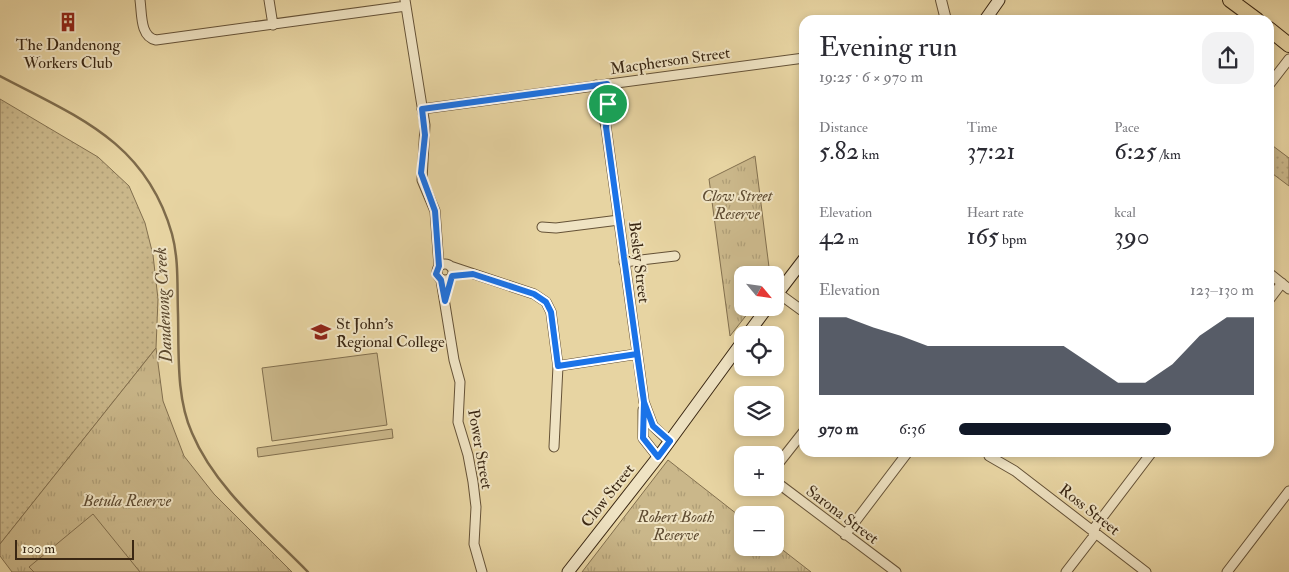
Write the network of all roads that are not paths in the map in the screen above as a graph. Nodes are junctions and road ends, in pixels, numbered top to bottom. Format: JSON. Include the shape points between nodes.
{"nodes":[{"id":1,"x":140,"y":0,"type":"edge"},
{"id":2,"x":269,"y":0,"type":"edge"},
{"id":3,"x":940,"y":0,"type":"edge"},
{"id":4,"x":1000,"y":0,"type":"edge"},
{"id":5,"x":1230,"y":0,"type":"edge"},
{"id":6,"x":406,"y":3,"type":"edge"},
{"id":7,"x":941,"y":15,"type":"edge"},
{"id":8,"x":944,"y":15,"type":"edge"},
{"id":9,"x":989,"y":15,"type":"edge"},
{"id":10,"x":1250,"y":15,"type":"edge"},
{"id":11,"x":272,"y":25,"type":"junction"},
{"id":12,"x":1274,"y":33,"type":"edge"},
{"id":13,"x":1289,"y":45,"type":"edge"},
{"id":14,"x":799,"y":59,"type":"edge"},
{"id":15,"x":1289,"y":59,"type":"edge"},
{"id":16,"x":1274,"y":78,"type":"edge"},
{"id":17,"x":607,"y":84,"type":"junction"},
{"id":18,"x":596,"y":85,"type":"junction"},
{"id":19,"x":422,"y":109,"type":"junction"},
{"id":20,"x":606,"y":127,"type":"junction"},
{"id":21,"x":619,"y":220,"type":"junction"},
{"id":22,"x":542,"y":227,"type":"dead end"},
{"id":23,"x":675,"y":256,"type":"dead end"},
{"id":24,"x":624,"y":262,"type":"junction"},
{"id":25,"x":799,"y":265,"type":"edge"},
{"id":26,"x":446,"y":266,"type":"junction"},
{"id":27,"x":473,"y":274,"type":"junction"},
{"id":28,"x":1274,"y":277,"type":"edge"},
{"id":29,"x":448,"y":278,"type":"junction"},
{"id":30,"x":784,"y":285,"type":"edge"},
{"id":31,"x":1285,"y":286,"type":"edge"},
{"id":32,"x":1274,"y":296,"type":"edge"},
{"id":33,"x":784,"y":300,"type":"edge"},
{"id":34,"x":799,"y":309,"type":"edge"},
{"id":35,"x":734,"y":353,"type":"edge"},
{"id":36,"x":637,"y":354,"type":"junction"},
{"id":37,"x":558,"y":366,"type":"junction"},
{"id":38,"x":644,"y":402,"type":"junction"},
{"id":39,"x":799,"y":437,"type":"edge"},
{"id":40,"x":670,"y":441,"type":"junction"},
{"id":41,"x":554,"y":447,"type":"dead end"},
{"id":42,"x":784,"y":456,"type":"edge"},
{"id":43,"x":658,"y":457,"type":"junction"},
{"id":44,"x":904,"y":457,"type":"edge"},
{"id":45,"x":996,"y":457,"type":"edge"},
{"id":46,"x":1148,"y":457,"type":"edge"},
{"id":47,"x":784,"y":488,"type":"edge"},
{"id":48,"x":1289,"y":491,"type":"edge"},
{"id":49,"x":1094,"y":532,"type":"junction"},
{"id":50,"x":845,"y":534,"type":"junction"},
{"id":51,"x":482,"y":572,"type":"edge"},
{"id":52,"x":568,"y":572,"type":"edge"},
{"id":53,"x":896,"y":572,"type":"edge"},
{"id":54,"x":1066,"y":572,"type":"edge"},
{"id":55,"x":1146,"y":572,"type":"edge"},
{"id":56,"x":1227,"y":572,"type":"edge"}],
"edges":[{"from":1,"to":11,"type":"street","via":[[145,33],[149,38],[160,40]]},
{"from":2,"to":11,"type":"street"},
{"from":3,"to":7,"type":"street"},
{"from":3,"to":8,"type":"street"},
{"from":4,"to":9,"type":"main road"},
{"from":5,"to":10,"type":"highway"},
{"from":6,"to":11,"type":"street"},
{"from":6,"to":19,"type":"street"},
{"from":12,"to":13,"type":"highway"},
{"from":14,"to":17,"type":"street","name":"Macpherson Street"},
{"from":15,"to":16,"type":"street"},
{"from":17,"to":18,"type":"street","name":"Macpherson Street"},
{"from":17,"to":20,"type":"street","name":"Besley Street"},
{"from":18,"to":19,"type":"street","name":"Macpherson Street"},
{"from":18,"to":20,"type":"street","name":"Besley Street"},
{"from":19,"to":26,"type":"street","via":[[425,135],[421,173],[435,211],[437,244]]},
{"from":20,"to":21,"type":"street","name":"Besley Street"},
{"from":21,"to":22,"type":"street"},
{"from":21,"to":24,"type":"street","name":"Besley Street"},
{"from":23,"to":24,"type":"street"},
{"from":24,"to":36,"type":"street","name":"Besley Street"},
{"from":25,"to":30,"type":"main road"},
{"from":26,"to":27,"type":"street"},
{"from":26,"to":29,"type":"street"},
{"from":26,"to":29,"type":"street","via":[[436,274]]},
{"from":27,"to":29,"type":"street"},
{"from":27,"to":37,"type":"street","via":[[534,294],[546,302],[551,312]]},
{"from":28,"to":31,"type":"street"},
{"from":29,"to":51,"type":"street","name":"Power Street","via":[[445,301],[460,382],[458,422],[473,482],[476,507],[474,544]]},
{"from":31,"to":32,"type":"street"},
{"from":33,"to":34,"type":"street"},
{"from":35,"to":40,"type":"main road","name":"Clow Street"},
{"from":36,"to":37,"type":"street"},
{"from":36,"to":38,"type":"street","name":"Besley Street"},
{"from":37,"to":41,"type":"street"},
{"from":38,"to":40,"type":"street","name":"Besley Street","via":[[653,426]]},
{"from":38,"to":43,"type":"street","name":"Besley Street","via":[[643,438]]},
{"from":39,"to":42,"type":"street"},
{"from":40,"to":43,"type":"main road","name":"Clow Street"},
{"from":43,"to":52,"type":"main road","name":"Clow Street"},
{"from":44,"to":50,"type":"street"},
{"from":45,"to":49,"type":"street","name":"Ross Street"},
{"from":46,"to":49,"type":"street"},
{"from":47,"to":50,"type":"street","name":"Sarona Street"},
{"from":48,"to":56,"type":"street"},
{"from":49,"to":54,"type":"street"},
{"from":49,"to":55,"type":"street","name":"Ross Street"},
{"from":50,"to":53,"type":"street","name":"Sarona Street"}]}
